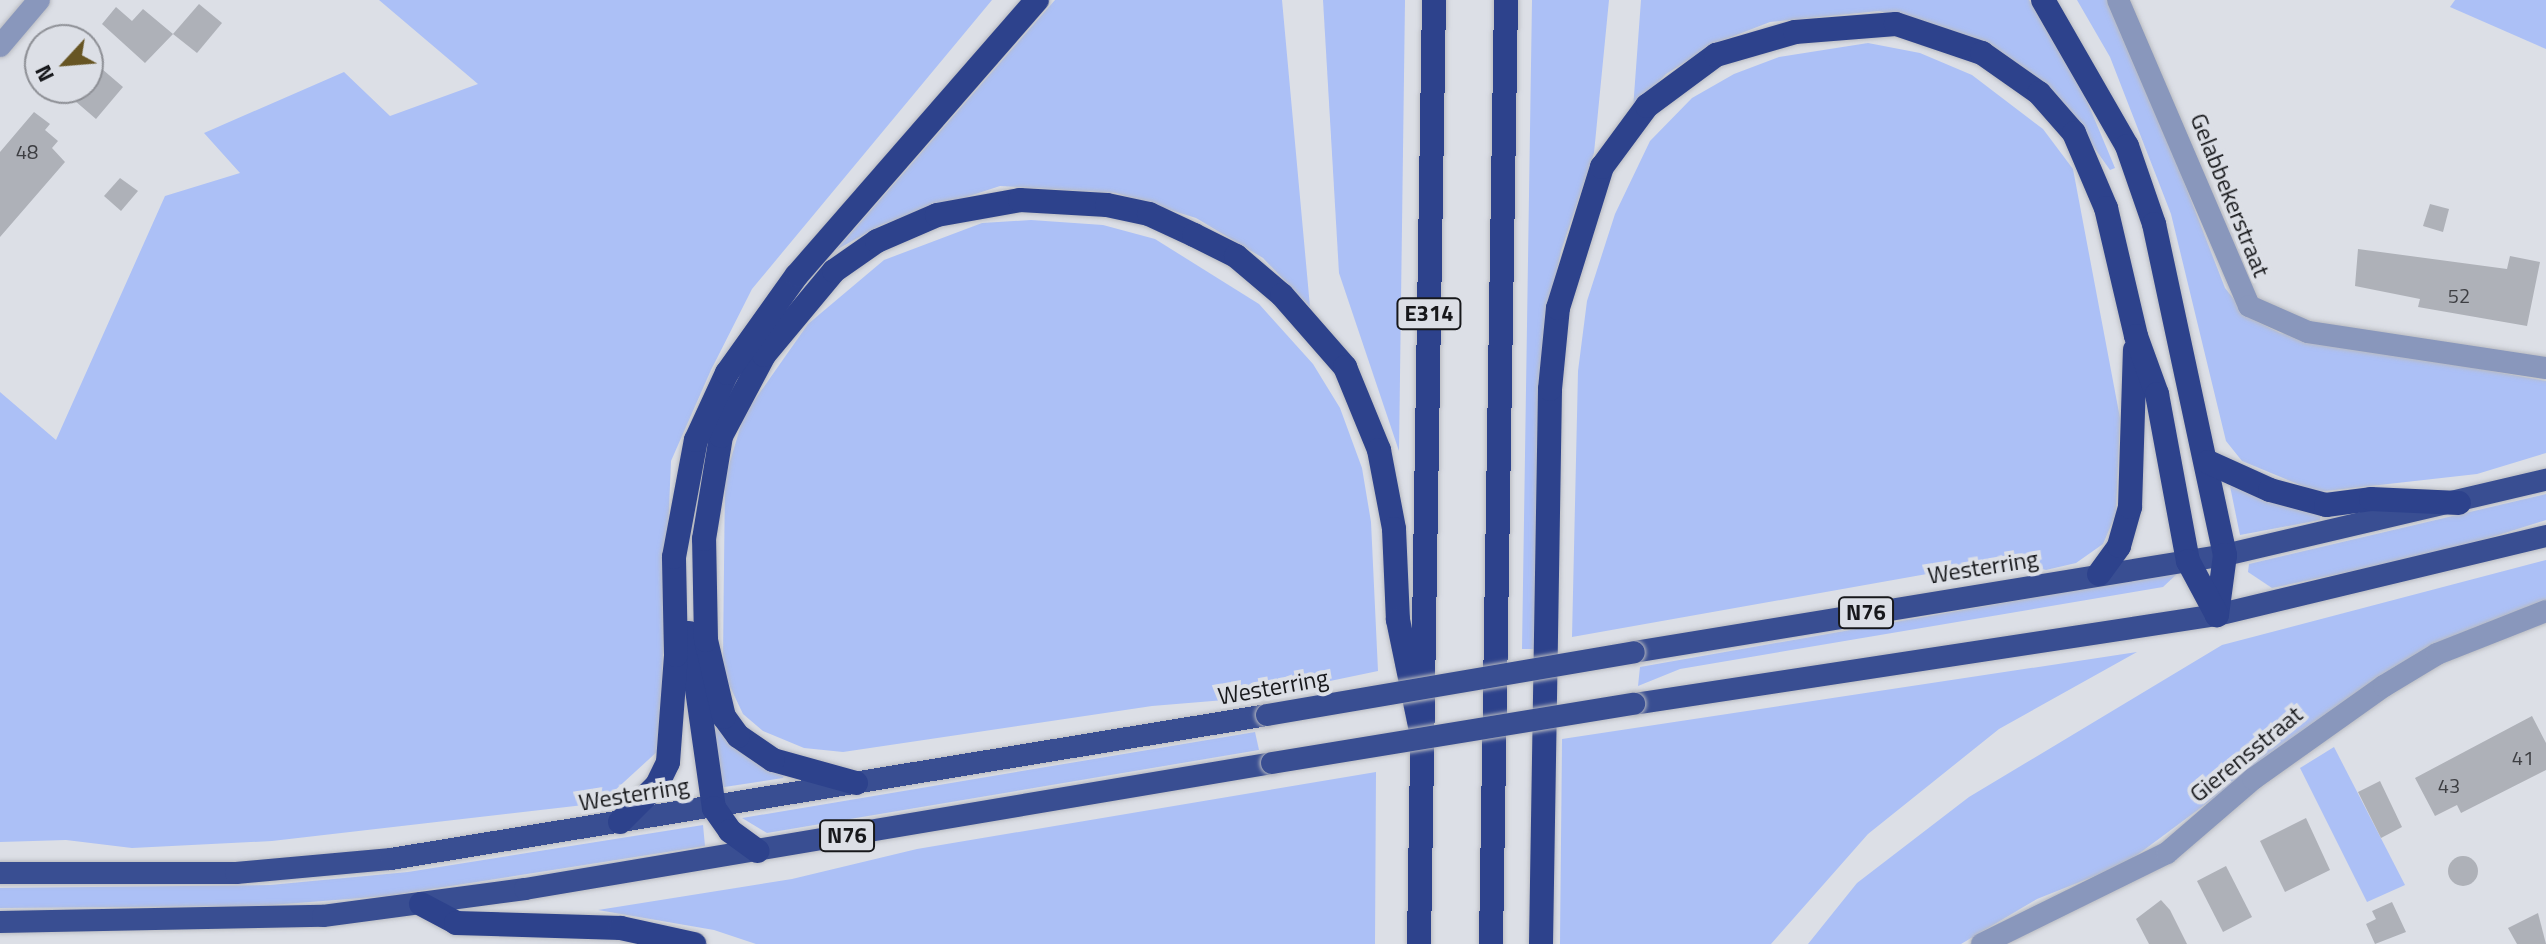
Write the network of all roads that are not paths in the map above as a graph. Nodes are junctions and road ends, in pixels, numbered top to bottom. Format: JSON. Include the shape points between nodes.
{"nodes":[{"id":1,"x":39,"y":0,"type":"edge"},
{"id":2,"x":1037,"y":0,"type":"edge"},
{"id":3,"x":1434,"y":0,"type":"edge"},
{"id":4,"x":1506,"y":0,"type":"edge"},
{"id":5,"x":2043,"y":0,"type":"edge"},
{"id":6,"x":2118,"y":0,"type":"edge"},
{"id":7,"x":0,"y":46,"type":"edge"},
{"id":8,"x":2136,"y":336,"type":"junction"},
{"id":9,"x":2546,"y":368,"type":"edge"},
{"id":10,"x":2208,"y":462,"type":"junction"},
{"id":11,"x":2546,"y":480,"type":"edge"},
{"id":12,"x":2459,"y":503,"type":"junction"},
{"id":13,"x":682,"y":527,"type":"junction"},
{"id":14,"x":2546,"y":536,"type":"edge"},
{"id":15,"x":2225,"y":555,"type":"junction"},
{"id":16,"x":2188,"y":561,"type":"junction"},
{"id":17,"x":2099,"y":574,"type":"junction"},
{"id":18,"x":2546,"y":611,"type":"edge"},
{"id":19,"x":2217,"y":615,"type":"junction"},
{"id":20,"x":1422,"y":736,"type":"junction"},
{"id":21,"x":856,"y":783,"type":"junction"},
{"id":22,"x":714,"y":808,"type":"junction"},
{"id":23,"x":620,"y":822,"type":"junction"},
{"id":24,"x":758,"y":851,"type":"junction"},
{"id":25,"x":0,"y":873,"type":"edge"},
{"id":26,"x":421,"y":904,"type":"junction"},
{"id":27,"x":0,"y":922,"type":"edge"},
{"id":28,"x":694,"y":944,"type":"edge"},
{"id":29,"x":1419,"y":944,"type":"edge"},
{"id":30,"x":1491,"y":944,"type":"edge"},
{"id":31,"x":1541,"y":944,"type":"edge"},
{"id":32,"x":1982,"y":944,"type":"edge"}],
"edges":[{"from":1,"to":7,"type":"street"},
{"from":2,"to":13,"type":"highway","via":[[752,332],[696,440]]},
{"from":3,"to":20,"type":"highway","number":"E314"},
{"from":4,"to":30,"type":"highway"},
{"from":5,"to":10,"type":"highway","via":[[2127,146],[2171,285]]},
{"from":6,"to":9,"type":"street","name":"Gelabbekerstraat","via":[[2249,306],[2308,332]]},
{"from":8,"to":16,"type":"highway","via":[[2157,394]]},
{"from":8,"to":17,"type":"highway","via":[[2130,507],[2119,546]]},
{"from":8,"to":31,"type":"highway","via":[[2106,208],[2074,133],[2039,93],[1982,53],[1896,24],[1795,32],[1716,55],[1647,106],[1602,167],[1558,308],[1550,389]]},
{"from":10,"to":12,"type":"highway","via":[[2270,490],[2326,505],[2371,499]]},
{"from":10,"to":15,"type":"highway"},
{"from":11,"to":12,"type":"highway","name":"Westerring","number":"N76"},
{"from":12,"to":15,"type":"highway","name":"Westerring","number":"N76"},
{"from":13,"to":22,"type":"highway","via":[[687,619]]},
{"from":13,"to":23,"type":"highway","via":[[674,557],[675,686],[668,762],[657,785]]},
{"from":14,"to":19,"type":"highway","number":"N76","via":[[2354,587]]},
{"from":15,"to":16,"type":"highway","name":"Westerring","number":"N76"},
{"from":15,"to":19,"type":"highway"},
{"from":16,"to":17,"type":"highway","name":"Westerring","number":"N76"},
{"from":16,"to":19,"type":"highway"},
{"from":17,"to":21,"type":"highway","name":"Westerring","number":"N76","bridge":true},
{"from":18,"to":32,"type":"street","name":"Gierensstraat","via":[[2437,654],[2253,779],[2167,853]]},
{"from":19,"to":24,"type":"highway","number":"N76","bridge":true,"via":[[1634,704]]},
{"from":20,"to":21,"type":"highway","via":[[1398,620],[1394,529],[1379,450],[1345,367],[1282,295],[1236,256],[1149,214],[1062,199],[1020,200],[937,215],[877,241],[834,271],[764,355],[721,436],[704,539],[706,640],[724,717],[738,736],[773,760]]},
{"from":20,"to":29,"type":"highway","number":"E314"},
{"from":21,"to":22,"type":"highway","name":"Westerring","number":"N76"},
{"from":22,"to":23,"type":"highway","name":"Westerring","number":"N76"},
{"from":22,"to":24,"type":"highway","via":[[730,831]]},
{"from":23,"to":25,"type":"highway","name":"Westerring","number":"N76","via":[[391,859],[236,873]]},
{"from":24,"to":26,"type":"highway","number":"N76"},
{"from":26,"to":27,"type":"highway","number":"N76","via":[[219,923]]},
{"from":26,"to":28,"type":"highway","via":[[456,923],[621,928]]}]}
